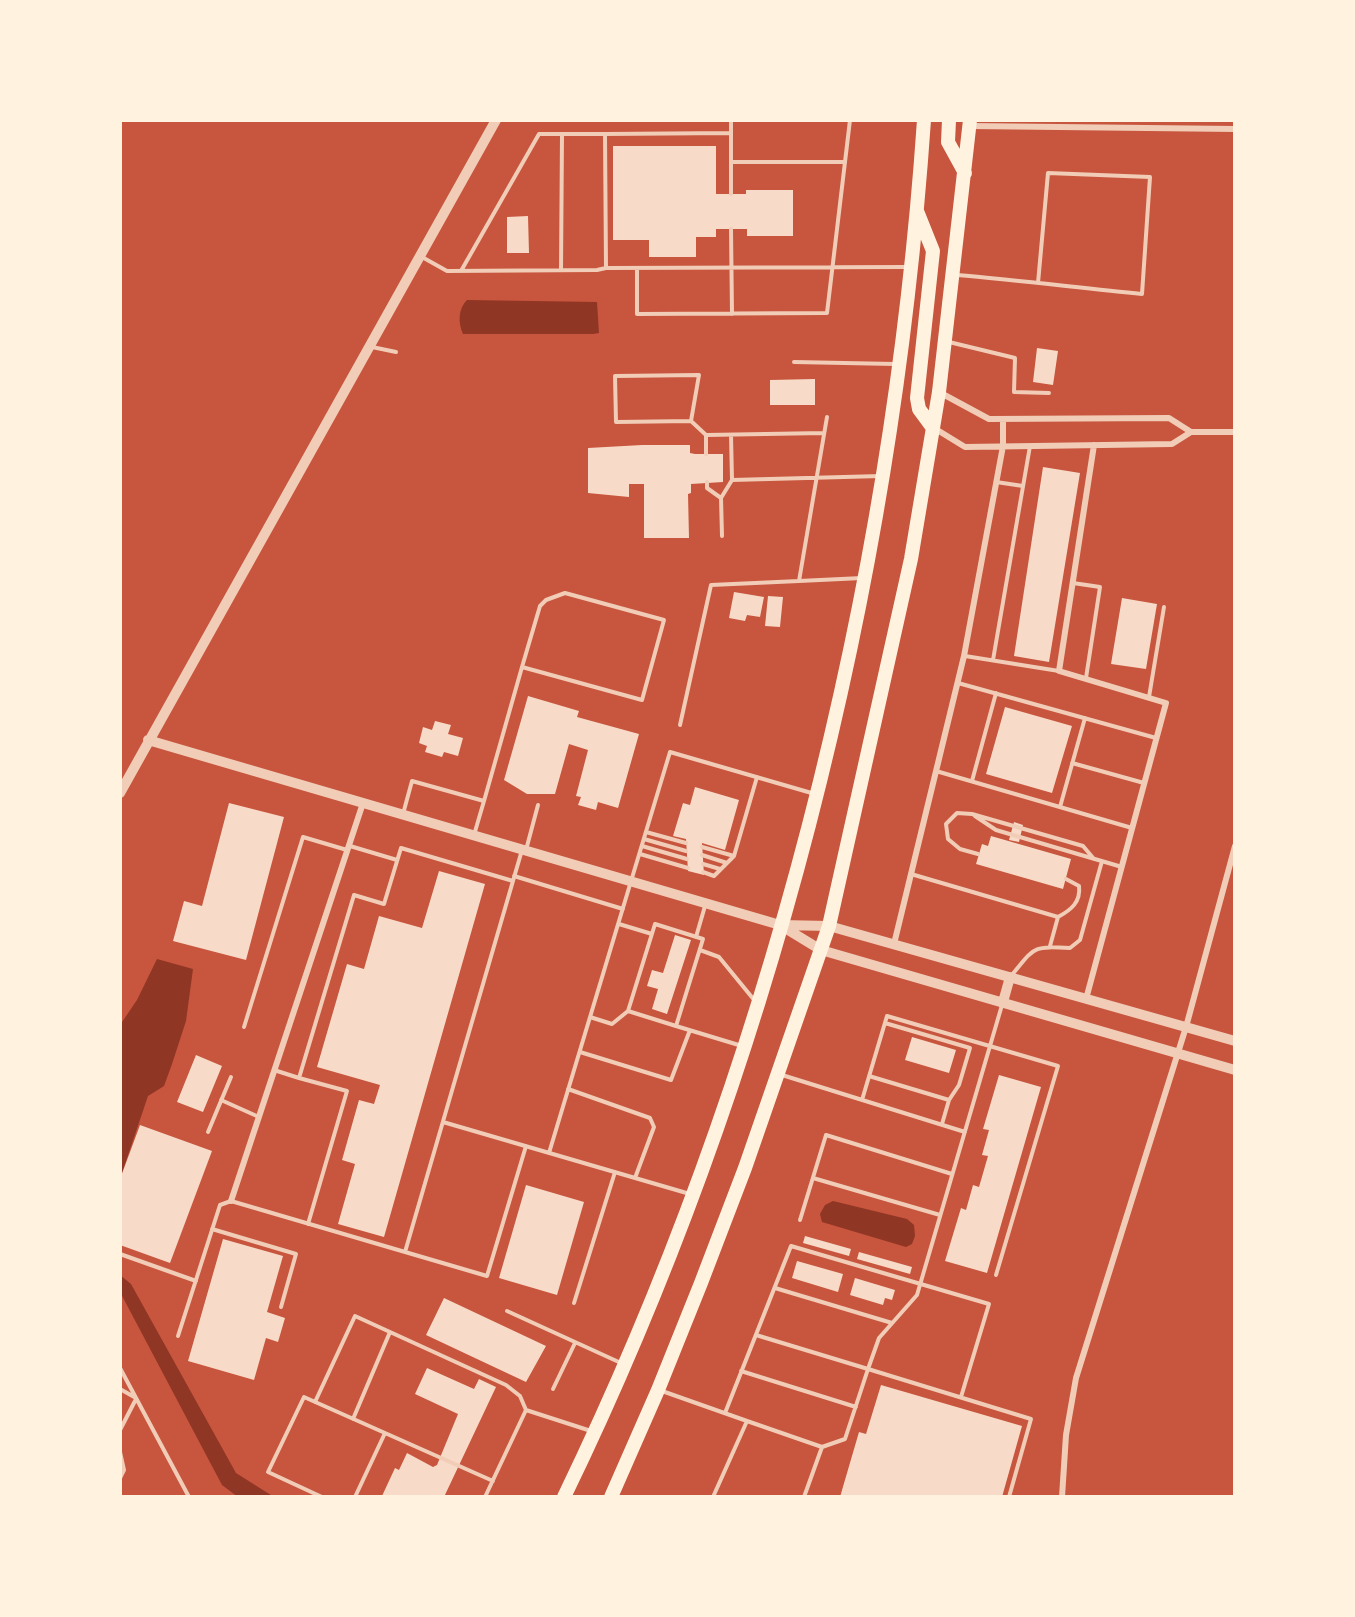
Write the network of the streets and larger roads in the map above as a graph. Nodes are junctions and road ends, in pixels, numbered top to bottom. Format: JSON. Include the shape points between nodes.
{"nodes":[{"id":1,"x":496,"y":120,"type":"edge"},
{"id":2,"x":924,"y":120,"type":"edge"},
{"id":3,"x":949,"y":120,"type":"edge"},
{"id":4,"x":969,"y":123,"type":"edge"},
{"id":5,"x":1235,"y":129,"type":"edge"},
{"id":6,"x":965,"y":173,"type":"junction"},
{"id":7,"x":916,"y":210,"type":"junction"},
{"id":8,"x":939,"y":392,"type":"junction"},
{"id":9,"x":1003,"y":419,"type":"junction"},
{"id":10,"x":933,"y":428,"type":"junction"},
{"id":11,"x":1191,"y":432,"type":"junction"},
{"id":12,"x":1235,"y":432,"type":"edge"},
{"id":13,"x":1094,"y":445,"type":"junction"},
{"id":14,"x":1003,"y":446,"type":"junction"},
{"id":15,"x":148,"y":740,"type":"junction"},
{"id":16,"x":120,"y":793,"type":"edge"},
{"id":17,"x":363,"y":803,"type":"junction"},
{"id":18,"x":1235,"y":846,"type":"edge"},
{"id":19,"x":780,"y":925,"type":"junction"},
{"id":20,"x":829,"y":926,"type":"junction"},
{"id":21,"x":894,"y":944,"type":"junction"},
{"id":22,"x":821,"y":950,"type":"junction"},
{"id":23,"x":1010,"y":977,"type":"junction"},
{"id":24,"x":1086,"y":999,"type":"junction"},
{"id":25,"x":1003,"y":1002,"type":"junction"},
{"id":26,"x":1186,"y":1027,"type":"junction"},
{"id":27,"x":1235,"y":1041,"type":"edge"},
{"id":28,"x":1178,"y":1053,"type":"junction"},
{"id":29,"x":1235,"y":1070,"type":"edge"},
{"id":30,"x":231,"y":1201,"type":"road end"},
{"id":31,"x":564,"y":1497,"type":"edge"},
{"id":32,"x":611,"y":1497,"type":"edge"},
{"id":33,"x":1062,"y":1497,"type":"edge"}],
"edges":[{"from":1,"to":15,"type":"street"},
{"from":2,"to":7,"type":"highway"},
{"from":3,"to":6,"type":"highway","via":[[948,142]]},
{"from":4,"to":5,"type":"street"},
{"from":4,"to":6,"type":"highway"},
{"from":6,"to":8,"type":"highway"},
{"from":7,"to":10,"type":"highway","via":[[933,251],[918,398],[920,409]]},
{"from":7,"to":19,"type":"highway","via":[[899,364],[863,578],[815,794]]},
{"from":8,"to":9,"type":"street","via":[[989,419]]},
{"from":8,"to":10,"type":"highway"},
{"from":9,"to":11,"type":"street","via":[[1169,418]]},
{"from":9,"to":14,"type":"street"},
{"from":10,"to":14,"type":"street","via":[[965,447]]},
{"from":10,"to":20,"type":"highway","via":[[907,581]]},
{"from":11,"to":12,"type":"street"},
{"from":11,"to":13,"type":"street","via":[[1172,444]]},
{"from":13,"to":14,"type":"street"},
{"from":13,"to":24,"type":"street","via":[[1059,670],[1166,702]]},
{"from":14,"to":21,"type":"street","via":[[964,656]]},
{"from":15,"to":16,"type":"street"},
{"from":15,"to":17,"type":"street"},
{"from":17,"to":19,"type":"street"},
{"from":17,"to":30,"type":"street"},
{"from":18,"to":26,"type":"street"},
{"from":19,"to":20,"type":"street"},
{"from":19,"to":22,"type":"street"},
{"from":19,"to":31,"type":"highway","via":[[692,1194]]},
{"from":20,"to":21,"type":"street"},
{"from":20,"to":22,"type":"highway"},
{"from":21,"to":23,"type":"street"},
{"from":22,"to":25,"type":"street"},
{"from":22,"to":32,"type":"highway","via":[[741,1178],[658,1390]]},
{"from":23,"to":24,"type":"street"},
{"from":23,"to":25,"type":"street"},
{"from":24,"to":26,"type":"street"},
{"from":25,"to":28,"type":"street"},
{"from":26,"to":27,"type":"street"},
{"from":26,"to":28,"type":"street"},
{"from":28,"to":29,"type":"street"},
{"from":28,"to":33,"type":"street","via":[[1076,1378],[1066,1435]]}]}
